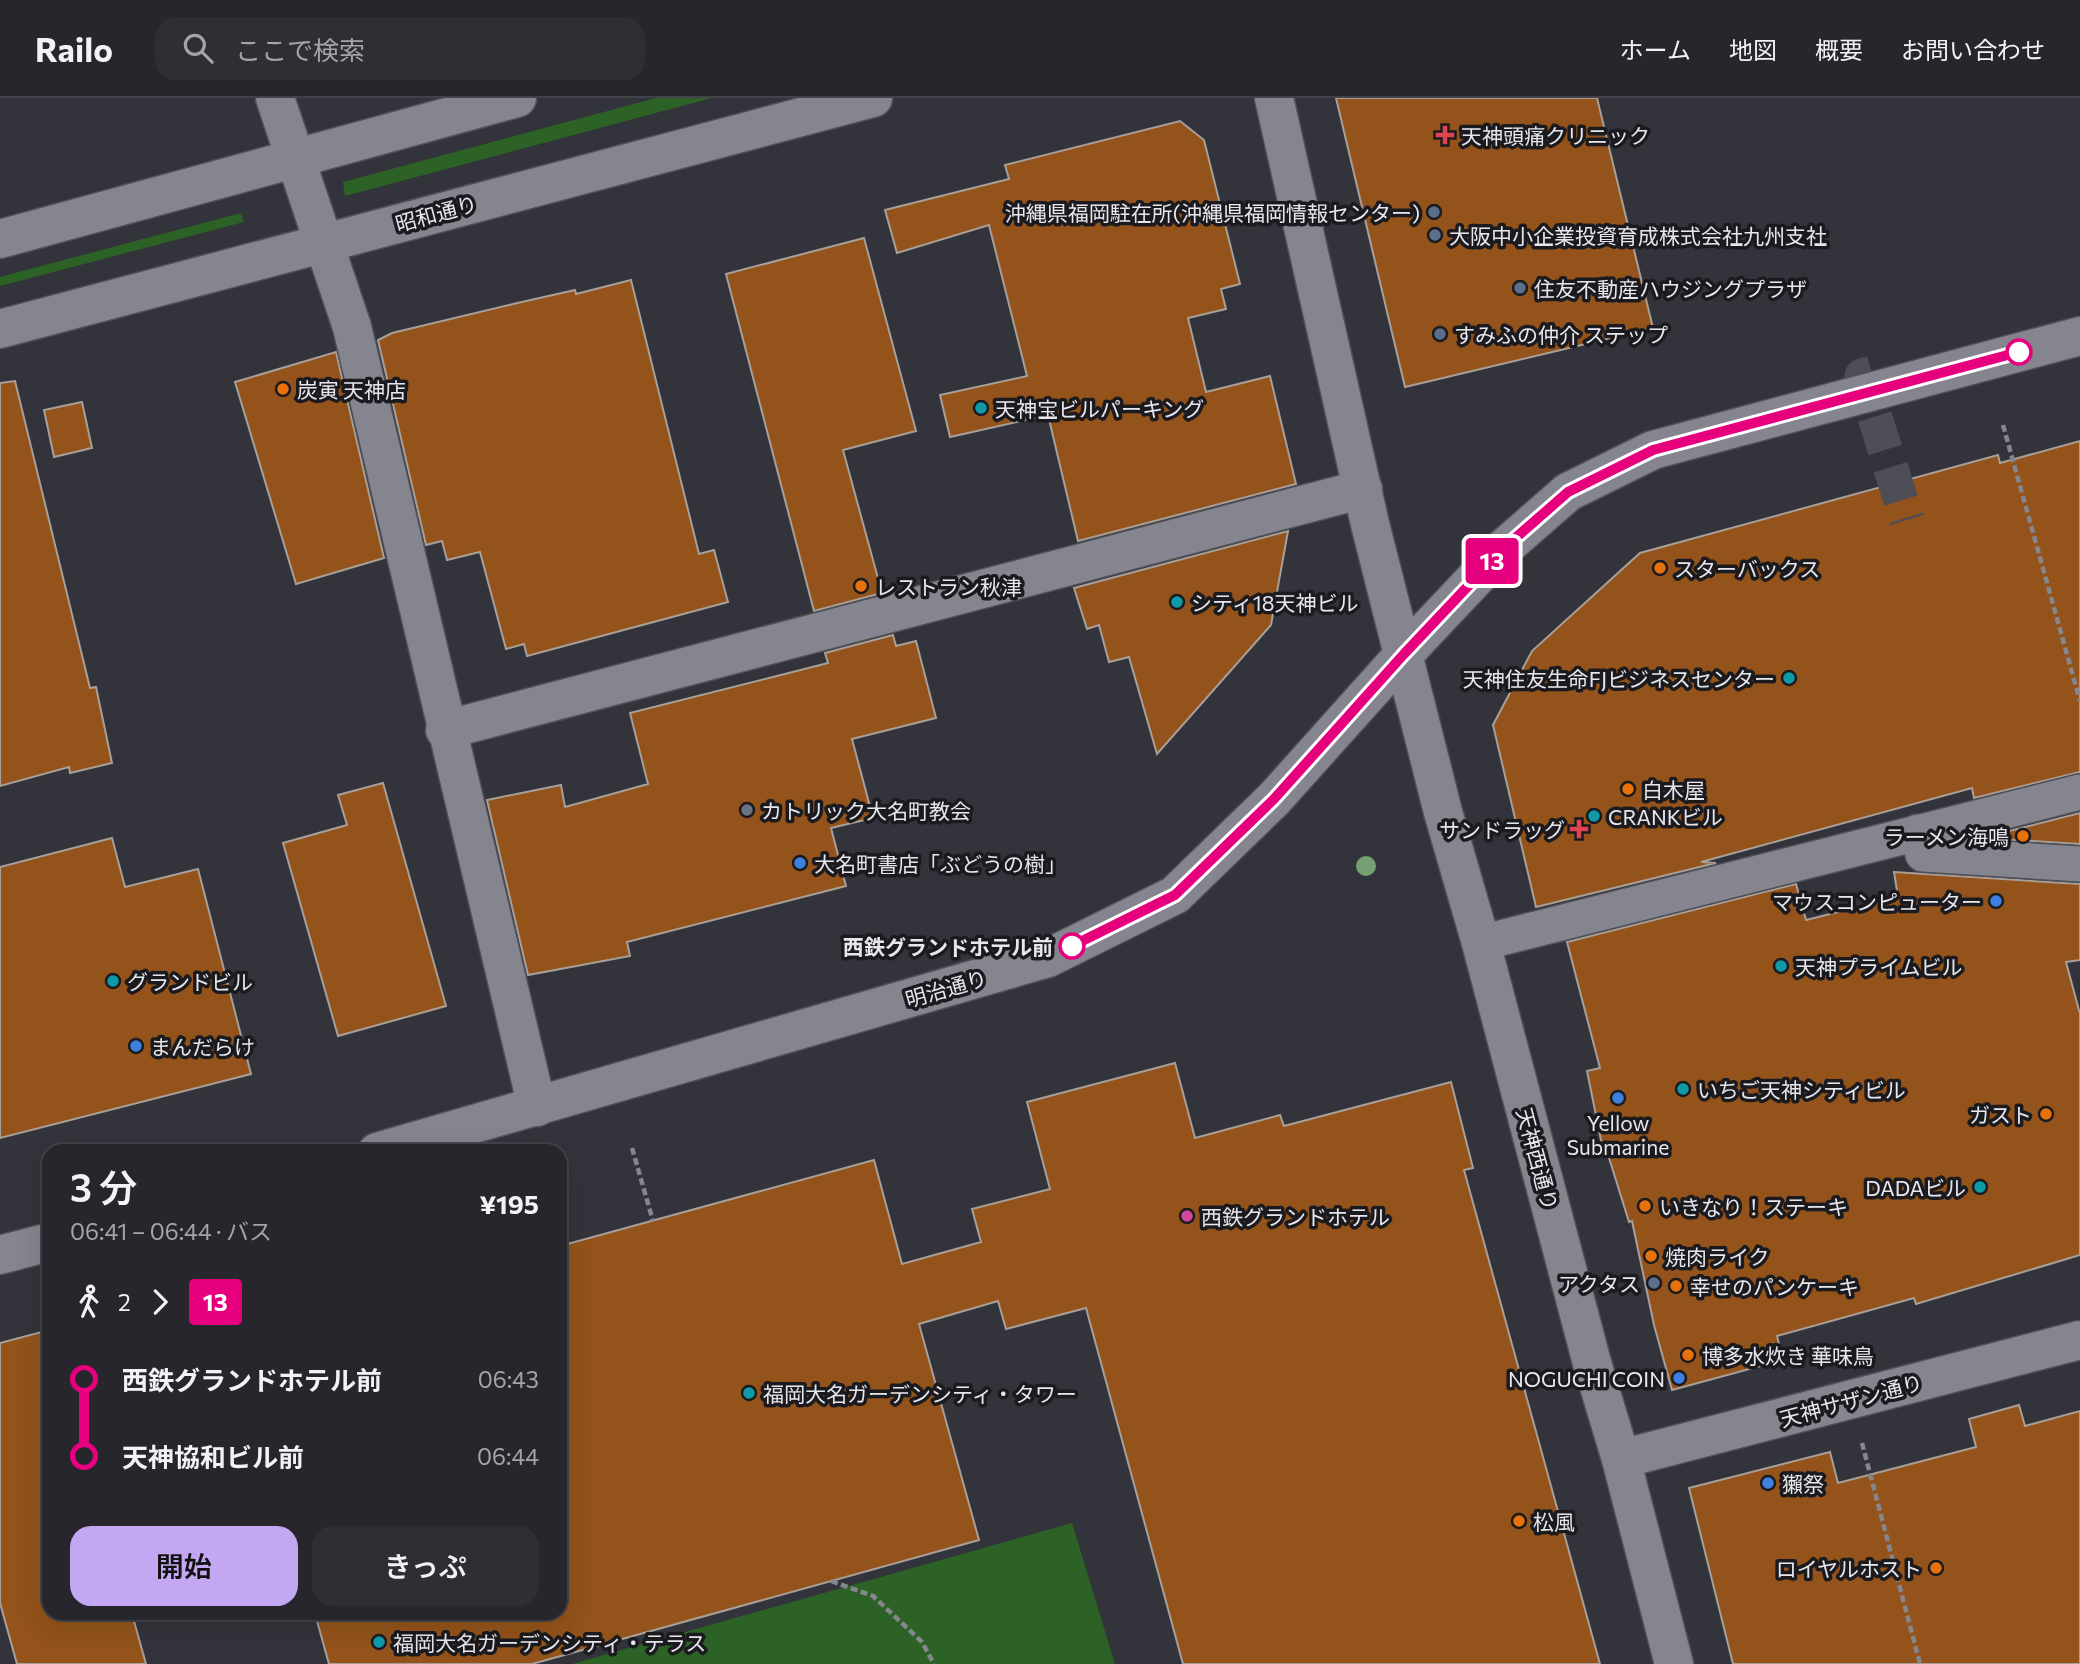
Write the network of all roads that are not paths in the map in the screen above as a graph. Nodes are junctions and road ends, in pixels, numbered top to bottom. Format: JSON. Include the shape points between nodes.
{"nodes":[{"id":1,"x":275,"y":98,"type":"edge"},
{"id":2,"x":517,"y":98,"type":"edge"},
{"id":3,"x":873,"y":98,"type":"edge"},
{"id":4,"x":1273,"y":98,"type":"edge"},
{"id":5,"x":295,"y":158,"type":"junction"},
{"id":6,"x":0,"y":239,"type":"edge"},
{"id":7,"x":324,"y":243,"type":"junction"},
{"id":8,"x":0,"y":329,"type":"edge"},
{"id":9,"x":2080,"y":336,"type":"edge"},
{"id":10,"x":1363,"y":489,"type":"junction"},
{"id":11,"x":1404,"y":654,"type":"junction"},
{"id":12,"x":445,"y":730,"type":"junction"},
{"id":13,"x":2080,"y":792,"type":"edge"},
{"id":14,"x":1918,"y":832,"type":"junction"},
{"id":15,"x":2080,"y":864,"type":"edge"},
{"id":16,"x":1481,"y":943,"type":"junction"},
{"id":17,"x":537,"y":1108,"type":"junction"},
{"id":18,"x":406,"y":1144,"type":"edge"},
{"id":19,"x":42,"y":1244,"type":"edge"},
{"id":20,"x":0,"y":1255,"type":"edge"},
{"id":21,"x":2080,"y":1340,"type":"edge"},
{"id":22,"x":1621,"y":1459,"type":"junction"},
{"id":23,"x":1674,"y":1664,"type":"edge"}],
"edges":[{"from":1,"to":5,"type":"street"},
{"from":2,"to":5,"type":"street"},
{"from":3,"to":7,"type":"street","name":"昭和通り"},
{"from":4,"to":10,"type":"street","name":"天神西通り"},
{"from":5,"to":6,"type":"street"},
{"from":5,"to":7,"type":"street"},
{"from":7,"to":8,"type":"street","name":"昭和通り"},
{"from":7,"to":12,"type":"street","via":[[352,327]]},
{"from":9,"to":11,"type":"street","name":"明治通り","via":[[1653,450],[1568,492],[1504,548]]},
{"from":10,"to":11,"type":"street","name":"天神西通り"},
{"from":10,"to":12,"type":"street"},
{"from":11,"to":16,"type":"street","name":"天神西通り"},
{"from":11,"to":17,"type":"street","name":"明治通り","via":[[1274,799],[1175,895],[1048,958]]},
{"from":12,"to":17,"type":"street"},
{"from":13,"to":14,"type":"street"},
{"from":14,"to":15,"type":"street","via":[[1923,854]]},
{"from":14,"to":16,"type":"street"},
{"from":16,"to":22,"type":"street","name":"天神西通り"},
{"from":17,"to":18,"type":"street","name":"明治通り"},
{"from":19,"to":20,"type":"street"},
{"from":21,"to":22,"type":"street","name":"天神サザン通り"},
{"from":22,"to":23,"type":"street","name":"天神西通り"}]}
